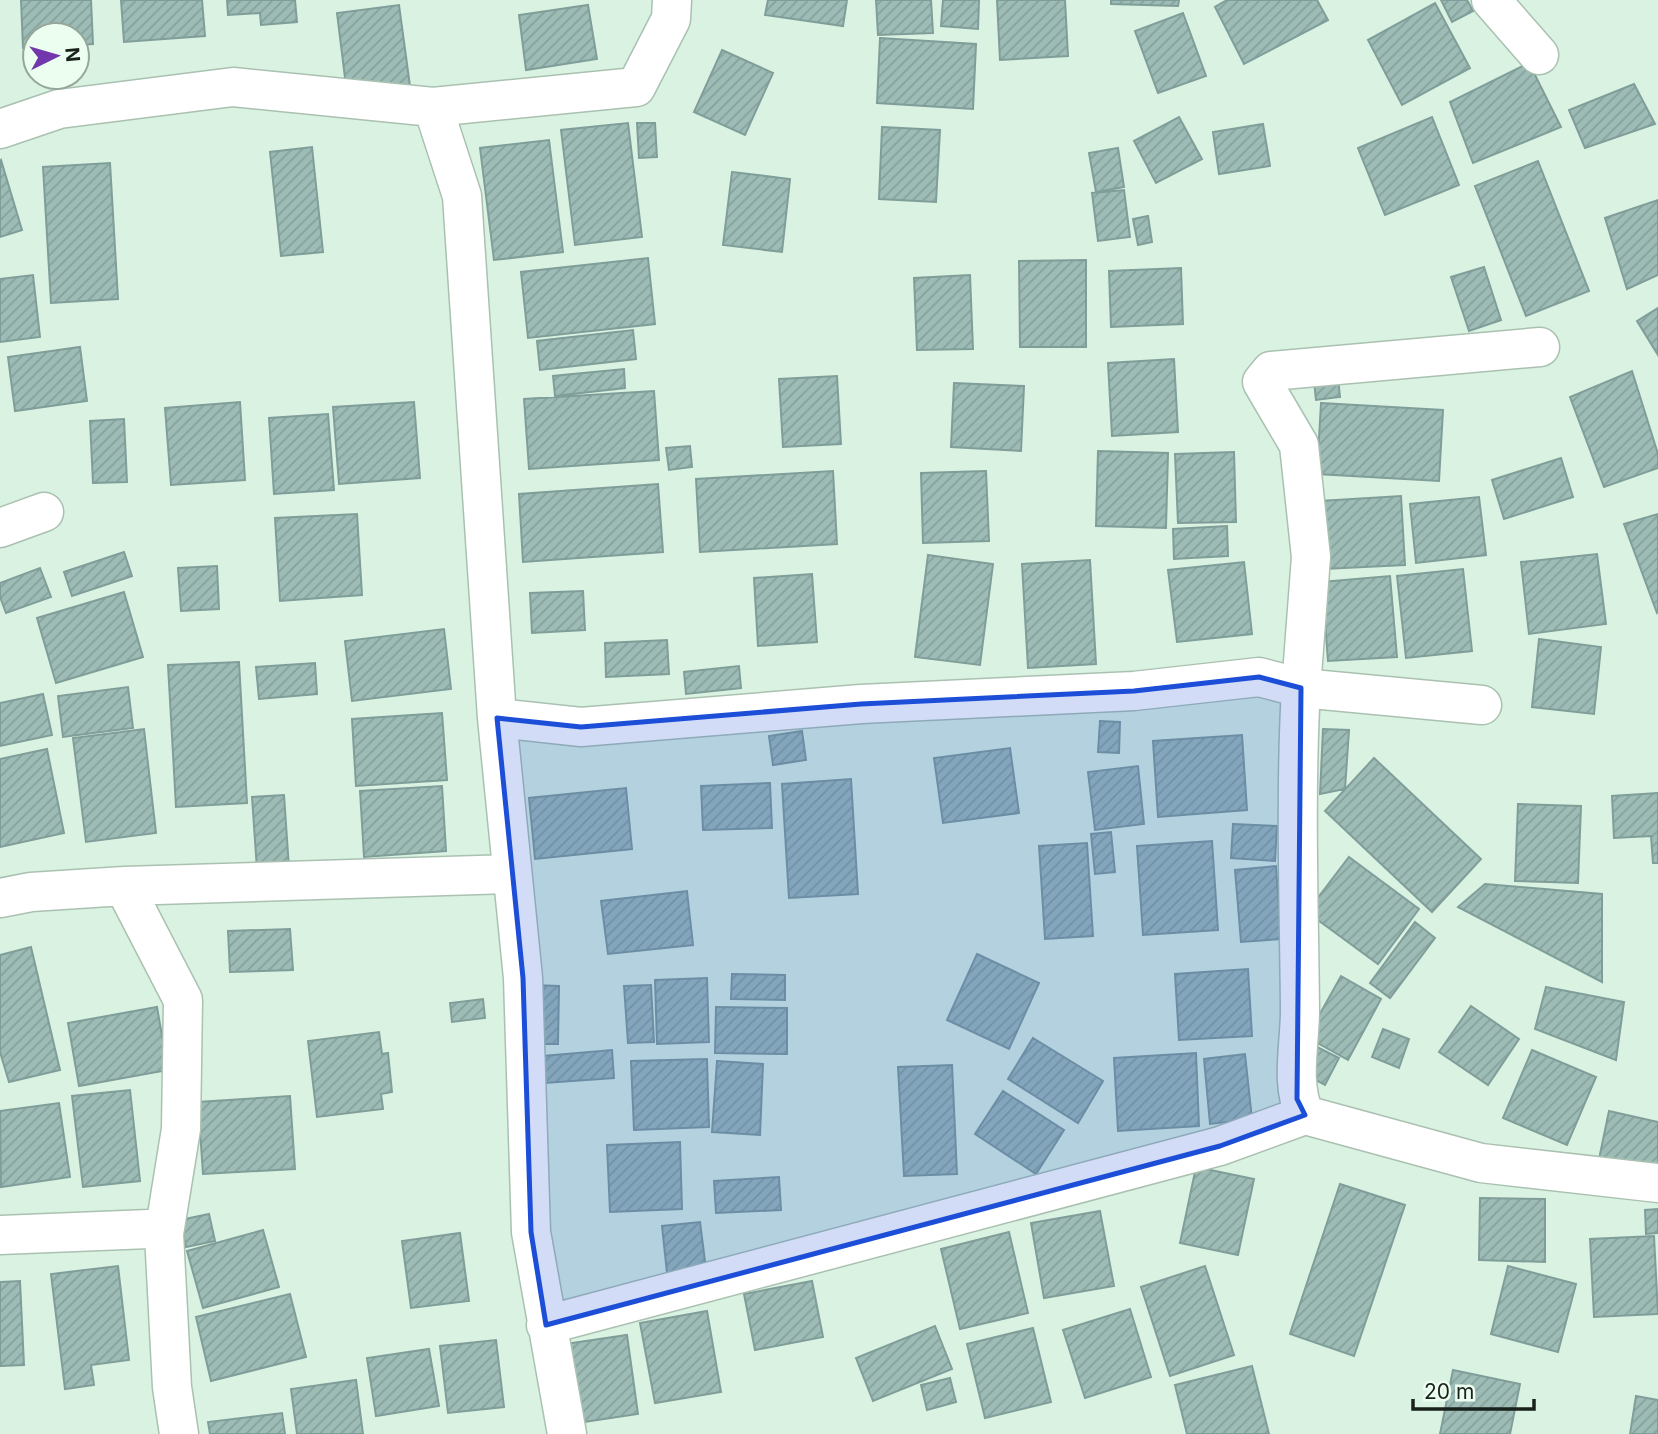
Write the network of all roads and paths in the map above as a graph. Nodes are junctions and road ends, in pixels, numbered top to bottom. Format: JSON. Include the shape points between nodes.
{"nodes":[{"id":1,"x":672,"y":0,"type":"edge"},
{"id":2,"x":1491,"y":0,"type":"edge"},
{"id":3,"x":1539,"y":55,"type":"dead end"},
{"id":4,"x":433,"y":107,"type":"junction"},
{"id":5,"x":0,"y":129,"type":"edge"},
{"id":6,"x":1540,"y":347,"type":"dead end"},
{"id":7,"x":44,"y":512,"type":"dead end"},
{"id":8,"x":0,"y":528,"type":"edge"},
{"id":9,"x":1301,"y":688,"type":"junction"},
{"id":10,"x":1482,"y":705,"type":"dead end"},
{"id":11,"x":497,"y":718,"type":"junction"},
{"id":12,"x":512,"y":874,"type":"junction"},
{"id":13,"x":124,"y":886,"type":"junction"},
{"id":14,"x":0,"y":898,"type":"edge"},
{"id":15,"x":1305,"y":1115,"type":"junction"},
{"id":16,"x":1658,"y":1183,"type":"edge"},
{"id":17,"x":164,"y":1234,"type":"junction"},
{"id":18,"x":0,"y":1235,"type":"edge"},
{"id":19,"x":546,"y":1325,"type":"junction"},
{"id":20,"x":179,"y":1434,"type":"edge"},
{"id":21,"x":567,"y":1434,"type":"edge"}],
"edges":[{"from":1,"to":4,"type":"street","via":[[671,19],[636,88]]},
{"from":2,"to":3,"type":"street"},
{"from":4,"to":5,"type":"street","via":[[233,87],[59,109]]},
{"from":4,"to":11,"type":"street","via":[[462,196]]},
{"from":6,"to":9,"type":"street","via":[[1271,371],[1262,382],[1299,445],[1311,557]]},
{"from":7,"to":8,"type":"street"},
{"from":9,"to":10,"type":"street"},
{"from":9,"to":11,"type":"street","via":[[1259,677],[1134,691],[861,704],[581,727]]},
{"from":9,"to":15,"type":"street","via":[[1297,1098]]},
{"from":11,"to":12,"type":"street"},
{"from":12,"to":13,"type":"street"},
{"from":12,"to":19,"type":"street","via":[[523,978],[531,1232]]},
{"from":13,"to":14,"type":"street"},
{"from":13,"to":17,"type":"street","via":[[183,1000],[181,1129]]},
{"from":15,"to":16,"type":"street","via":[[1481,1163]]},
{"from":15,"to":19,"type":"street","via":[[1220,1146]]},
{"from":17,"to":18,"type":"street","via":[[149,1229]]},
{"from":17,"to":20,"type":"street"},
{"from":19,"to":21,"type":"street"}]}
